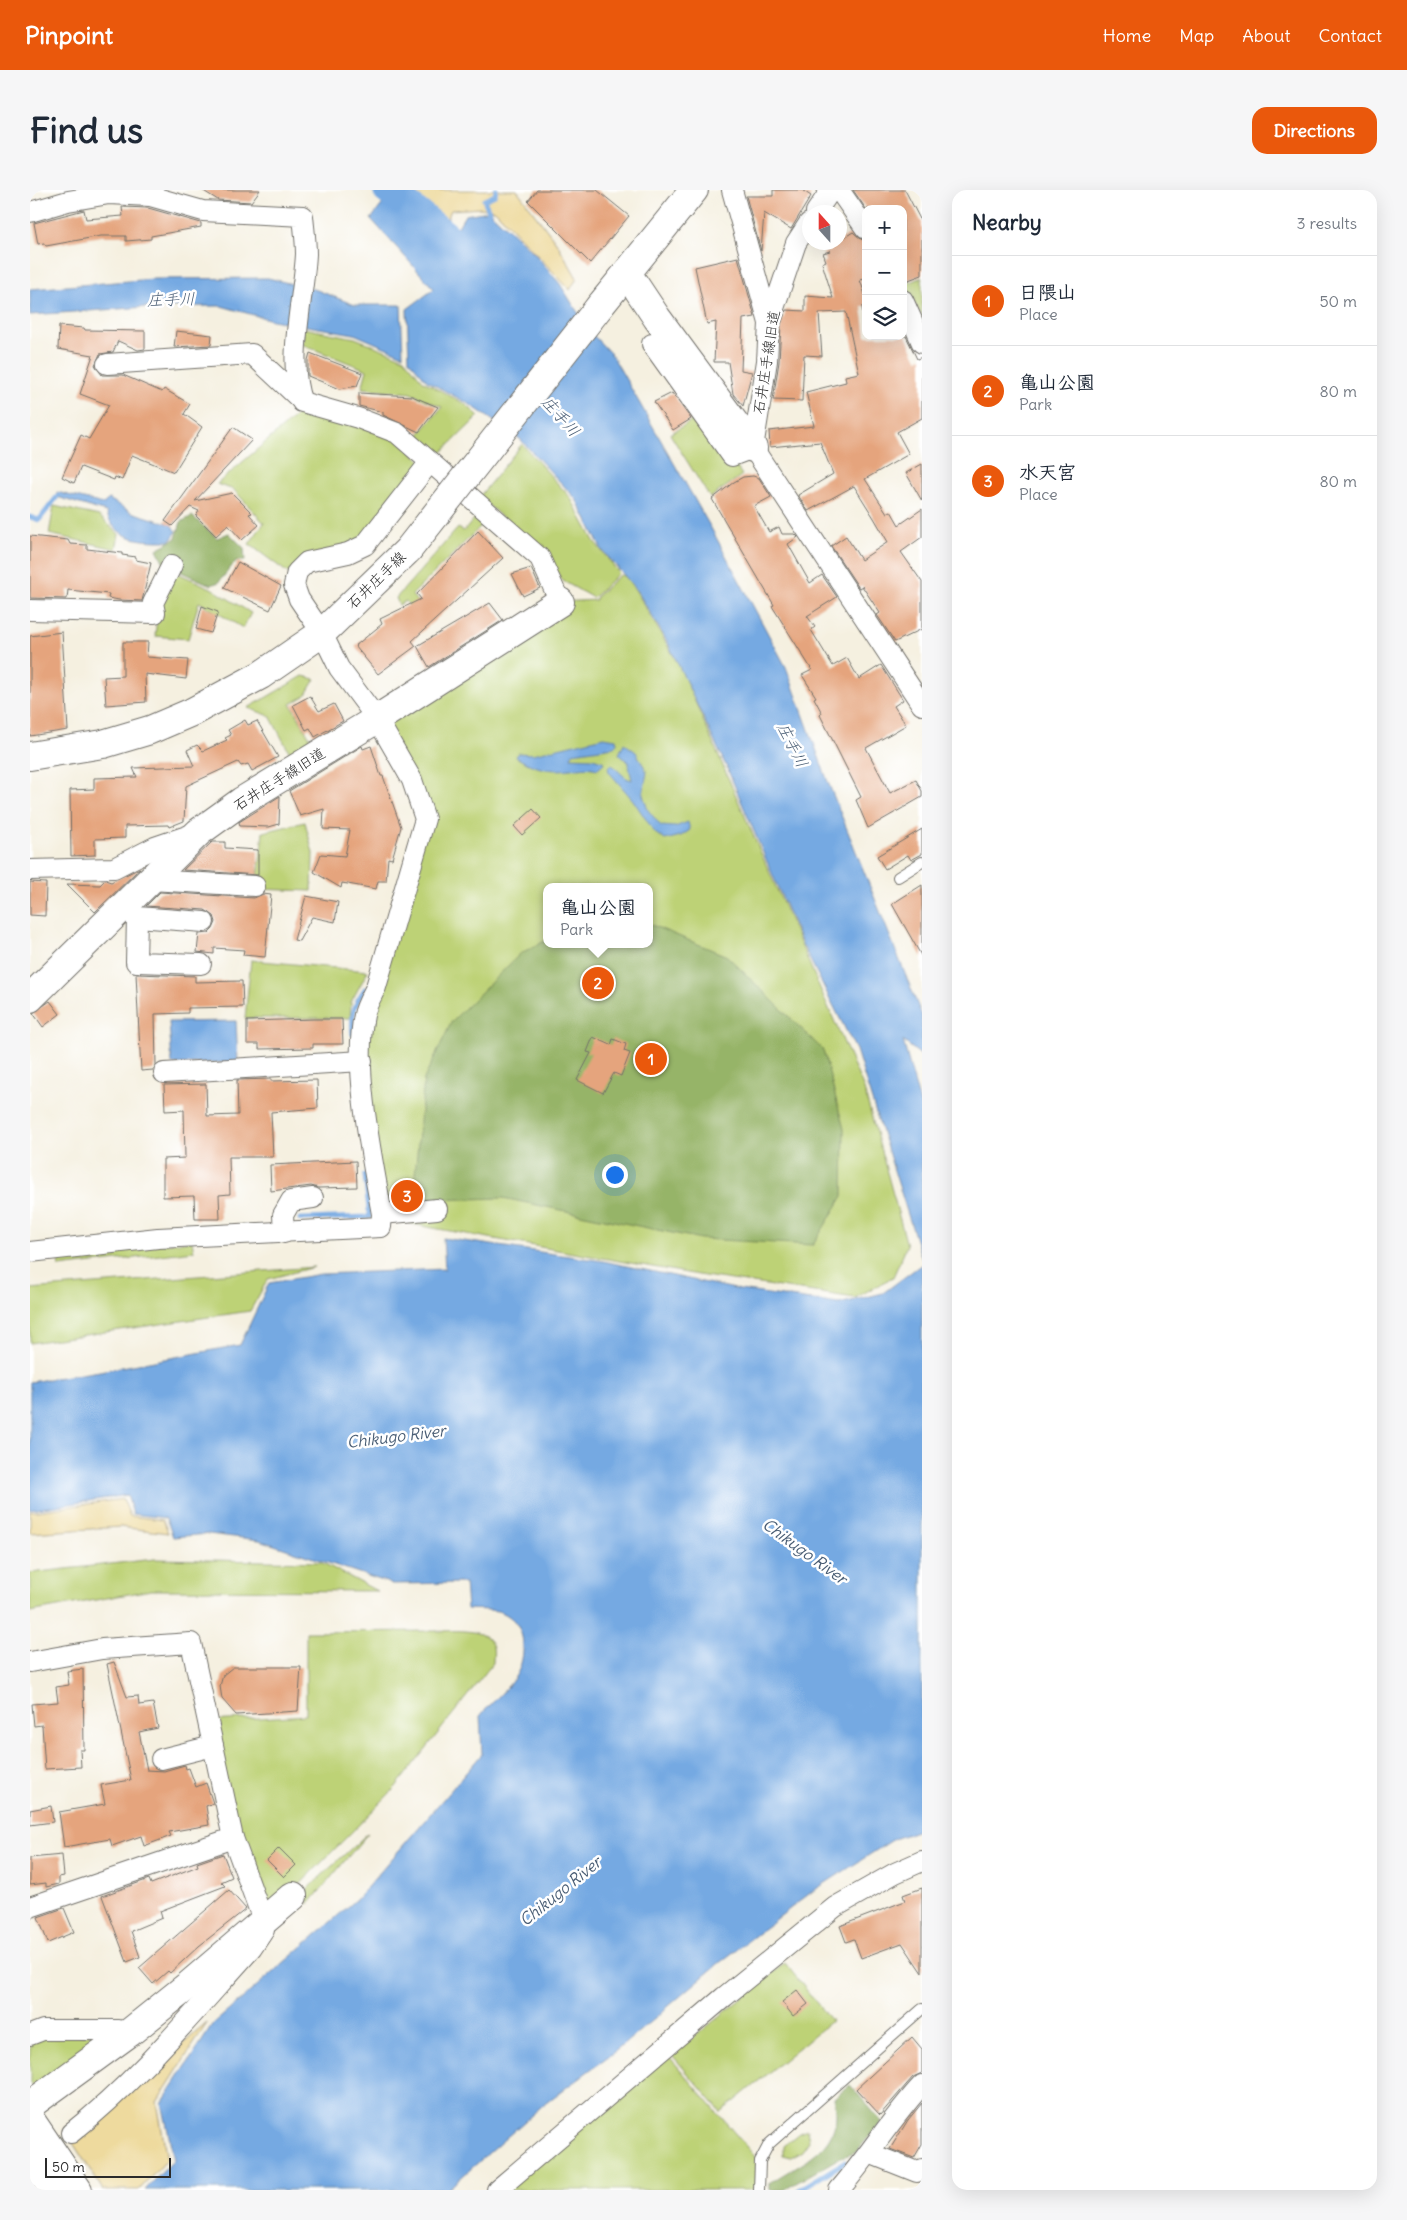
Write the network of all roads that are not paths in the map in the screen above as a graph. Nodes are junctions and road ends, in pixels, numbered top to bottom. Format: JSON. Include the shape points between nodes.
{"nodes":[{"id":1,"x":677,"y":190,"type":"edge"},
{"id":2,"x":694,"y":190,"type":"edge"},
{"id":3,"x":732,"y":190,"type":"edge"},
{"id":4,"x":831,"y":190,"type":"edge"},
{"id":5,"x":840,"y":190,"type":"edge"},
{"id":6,"x":821,"y":205,"type":"edge"},
{"id":7,"x":30,"y":212,"type":"edge"},
{"id":8,"x":862,"y":223,"type":"edge"},
{"id":9,"x":802,"y":234,"type":"edge"},
{"id":10,"x":627,"y":273,"type":"junction"},
{"id":11,"x":907,"y":309,"type":"edge"},
{"id":12,"x":769,"y":323,"type":"junction"},
{"id":13,"x":922,"y":343,"type":"edge"},
{"id":14,"x":652,"y":344,"type":"dead end"},
{"id":15,"x":106,"y":364,"type":"dead end"},
{"id":16,"x":302,"y":402,"type":"junction"},
{"id":17,"x":753,"y":448,"type":"junction"},
{"id":18,"x":430,"y":462,"type":"junction"},
{"id":19,"x":172,"y":565,"type":"dead end"},
{"id":20,"x":560,"y":602,"type":"joint"},
{"id":21,"x":30,"y":610,"type":"edge"},
{"id":22,"x":322,"y":633,"type":"junction"},
{"id":23,"x":922,"y":705,"type":"edge"},
{"id":24,"x":377,"y":719,"type":"junction"},
{"id":25,"x":30,"y":756,"type":"edge"},
{"id":26,"x":198,"y":832,"type":"junction"},
{"id":27,"x":922,"y":862,"type":"edge"},
{"id":28,"x":30,"y":870,"type":"edge"},
{"id":29,"x":898,"y":877,"type":"dead end"},
{"id":30,"x":150,"y":880,"type":"junction"},
{"id":31,"x":255,"y":886,"type":"dead end"},
{"id":32,"x":130,"y":912,"type":"junction"},
{"id":33,"x":204,"y":922,"type":"dead end"},
{"id":34,"x":201,"y":964,"type":"dead end"},
{"id":35,"x":30,"y":998,"type":"edge"},
{"id":36,"x":362,"y":1061,"type":"junction"},
{"id":37,"x":164,"y":1073,"type":"dead end"},
{"id":38,"x":313,"y":1198,"type":"dead end"},
{"id":39,"x":438,"y":1209,"type":"dead end"},
{"id":40,"x":382,"y":1214,"type":"junction"},
{"id":41,"x":284,"y":1233,"type":"junction"},
{"id":42,"x":30,"y":1252,"type":"edge"},
{"id":43,"x":30,"y":1662,"type":"edge"},
{"id":44,"x":213,"y":1746,"type":"junction"},
{"id":45,"x":161,"y":1759,"type":"dead end"},
{"id":46,"x":232,"y":1838,"type":"junction"},
{"id":47,"x":922,"y":1861,"type":"edge"},
{"id":48,"x":30,"y":1907,"type":"edge"},
{"id":49,"x":277,"y":1911,"type":"junction"},
{"id":50,"x":922,"y":2009,"type":"edge"},
{"id":51,"x":129,"y":2032,"type":"junction"},
{"id":52,"x":30,"y":2035,"type":"edge"},
{"id":53,"x":922,"y":2085,"type":"edge"},
{"id":54,"x":30,"y":2105,"type":"edge"},
{"id":55,"x":71,"y":2133,"type":"dead end"},
{"id":56,"x":34,"y":2137,"type":"edge"},
{"id":57,"x":869,"y":2153,"type":"junction"},
{"id":58,"x":922,"y":2169,"type":"edge"},
{"id":59,"x":53,"y":2190,"type":"edge"},
{"id":60,"x":78,"y":2190,"type":"edge"},
{"id":61,"x":497,"y":2190,"type":"edge"},
{"id":62,"x":760,"y":2190,"type":"edge"},
{"id":63,"x":839,"y":2190,"type":"edge"}],
"edges":[{"from":1,"to":10,"type":"main road","name":"石井庄手線","via":[[638,240]]},
{"from":2,"to":10,"type":"main road","name":"石井庄手線"},
{"from":3,"to":12,"type":"street"},
{"from":4,"to":6,"type":"street"},
{"from":5,"to":8,"type":"street"},
{"from":7,"to":16,"type":"street","via":[[109,194],[150,196],[203,211],[303,216],[306,252],[296,386]]},
{"from":9,"to":12,"type":"street","name":"石井庄手線旧道","via":[[796,243]]},
{"from":10,"to":17,"type":"main road"},
{"from":10,"to":22,"type":"main road","name":"石井庄手線","bridge":true,"via":[[408,550]]},
{"from":11,"to":13,"type":"street"},
{"from":12,"to":17,"type":"street","name":"石井庄手線旧道","via":[[767,361]]},
{"from":14,"to":17,"type":"street","via":[[732,456]]},
{"from":15,"to":16,"type":"street","via":[[252,354]]},
{"from":16,"to":18,"type":"street","via":[[397,433]]},
{"from":17,"to":23,"type":"street"},
{"from":18,"to":20,"type":"street","via":[[540,558]]},
{"from":18,"to":22,"type":"street","via":[[365,545],[348,553],[307,562],[297,572],[294,585],[299,599]]},
{"from":19,"to":21,"type":"street","via":[[153,603],[154,613]]},
{"from":20,"to":24,"type":"main road","name":"石井庄手線旧道"},
{"from":22,"to":24,"type":"street","via":[[339,668]]},
{"from":22,"to":25,"type":"main road","name":"石井庄手線","via":[[261,675],[192,712],[150,730],[103,744]]},
{"from":24,"to":26,"type":"main road","name":"石井庄手線旧道","via":[[242,801]]},
{"from":24,"to":36,"type":"street","via":[[412,780],[425,819],[376,987],[365,1012],[361,1035]]},
{"from":26,"to":28,"type":"street","via":[[155,847],[114,868]]},
{"from":26,"to":30,"type":"main road","name":"石井庄手線旧道"},
{"from":27,"to":29,"type":"lane"},
{"from":30,"to":31,"type":"street"},
{"from":30,"to":32,"type":"main road","name":"石井庄手線旧道"},
{"from":32,"to":33,"type":"street"},
{"from":32,"to":34,"type":"street","via":[[136,962]]},
{"from":32,"to":35,"type":"main road","name":"石井庄手線旧道"},
{"from":36,"to":37,"type":"street"},
{"from":36,"to":40,"type":"street"},
{"from":38,"to":41,"type":"street","via":[[291,1202],[283,1215]]},
{"from":39,"to":40,"type":"street"},
{"from":40,"to":41,"type":"street","via":[[381,1227]]},
{"from":41,"to":42,"type":"street","via":[[158,1238]]},
{"from":43,"to":44,"type":"street","via":[[191,1637]]},
{"from":44,"to":45,"type":"street"},
{"from":44,"to":46,"type":"street"},
{"from":46,"to":48,"type":"street"},
{"from":46,"to":49,"type":"street"},
{"from":47,"to":61,"type":"street","via":[[835,1907]]},
{"from":49,"to":51,"type":"main road"},
{"from":49,"to":55,"type":"street","via":[[252,1948],[148,2062]]},
{"from":50,"to":62,"type":"lane","via":[[769,2144],[760,2161]]},
{"from":51,"to":52,"type":"street","via":[[43,2030]]},
{"from":51,"to":54,"type":"main road"},
{"from":53,"to":57,"type":"street","via":[[898,2110]]},
{"from":56,"to":59,"type":"main road"},
{"from":56,"to":60,"type":"main road"},
{"from":57,"to":58,"type":"street","via":[[917,2172]]},
{"from":57,"to":63,"type":"street"}]}
